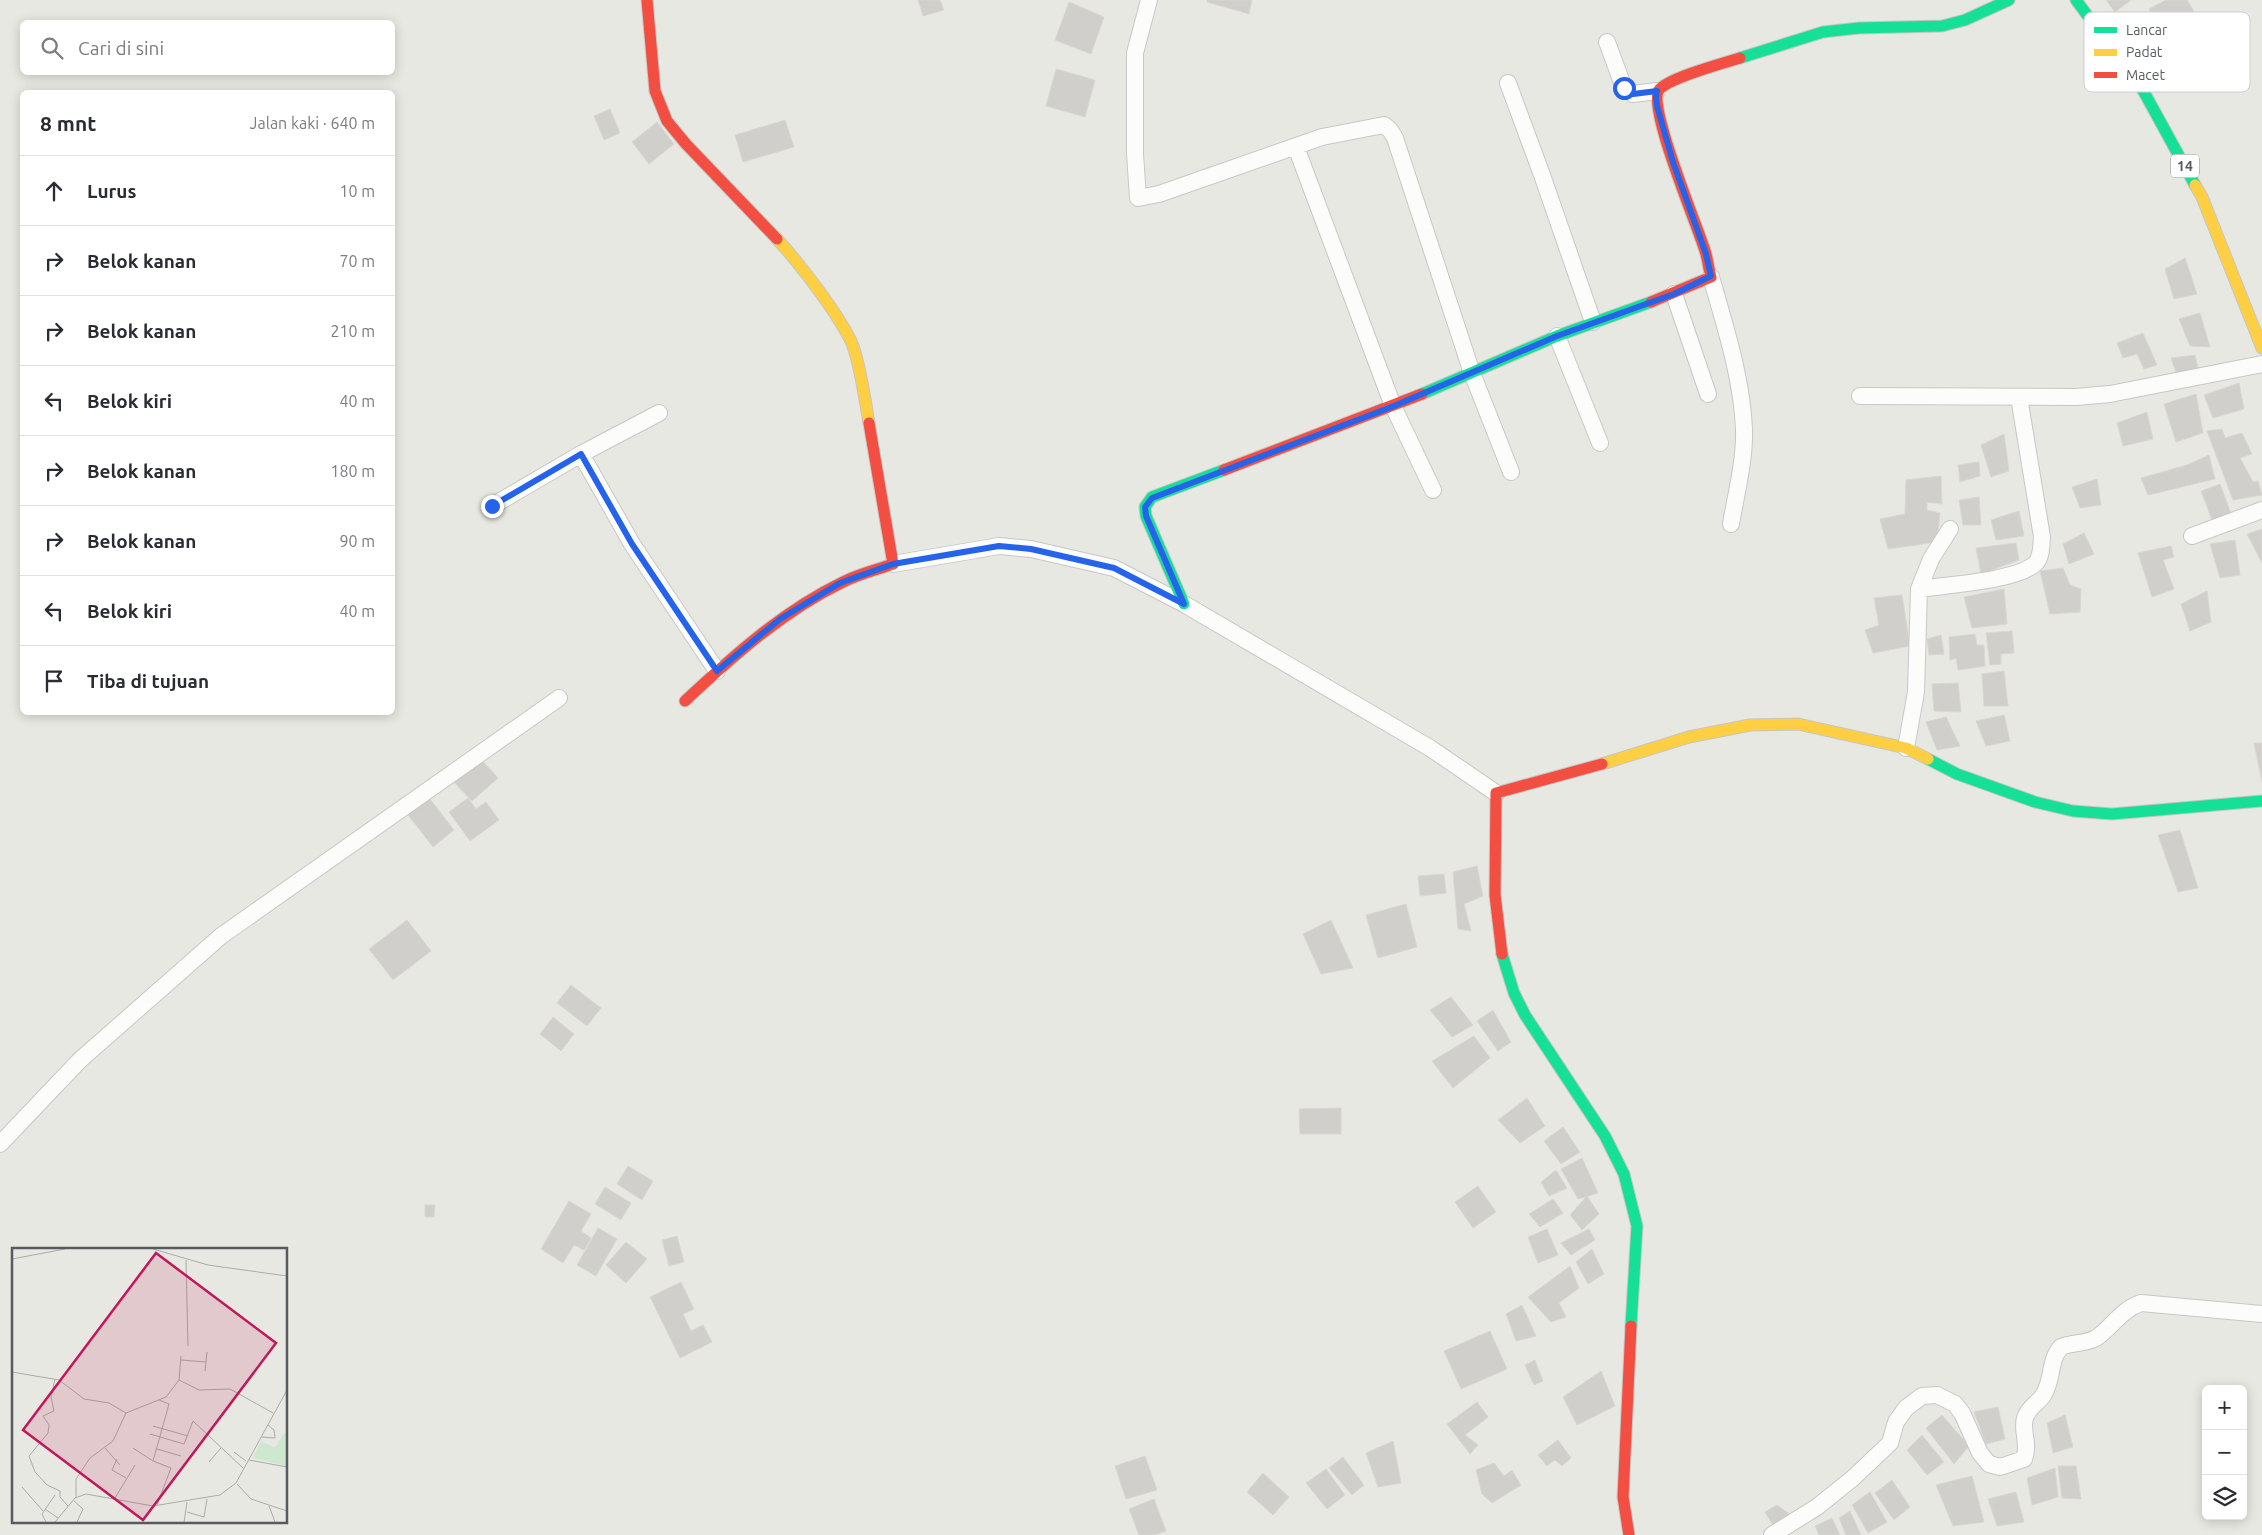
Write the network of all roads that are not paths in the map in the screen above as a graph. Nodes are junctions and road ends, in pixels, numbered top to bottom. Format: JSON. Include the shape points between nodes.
{"nodes":[{"id":1,"x":647,"y":0,"type":"edge"},
{"id":2,"x":1149,"y":0,"type":"edge"},
{"id":3,"x":2009,"y":0,"type":"edge"},
{"id":4,"x":2076,"y":0,"type":"edge"},
{"id":5,"x":2085,"y":12,"type":"edge"},
{"id":6,"x":1607,"y":42,"type":"dead end"},
{"id":7,"x":1508,"y":83,"type":"dead end"},
{"id":8,"x":1657,"y":91,"type":"junction"},
{"id":9,"x":2144,"y":92,"type":"edge"},
{"id":10,"x":1296,"y":147,"type":"junction"},
{"id":11,"x":1711,"y":276,"type":"junction"},
{"id":12,"x":1674,"y":294,"type":"junction"},
{"id":13,"x":1593,"y":322,"type":"junction"},
{"id":14,"x":1557,"y":336,"type":"junction"},
{"id":15,"x":2262,"y":348,"type":"edge"},
{"id":16,"x":2262,"y":364,"type":"edge"},
{"id":17,"x":1472,"y":373,"type":"junction"},
{"id":18,"x":1708,"y":394,"type":"dead end"},
{"id":19,"x":1860,"y":396,"type":"dead end"},
{"id":20,"x":2019,"y":397,"type":"junction"},
{"id":21,"x":1394,"y":406,"type":"junction"},
{"id":22,"x":660,"y":413,"type":"dead end"},
{"id":23,"x":1600,"y":443,"type":"dead end"},
{"id":24,"x":581,"y":454,"type":"junction"},
{"id":25,"x":1511,"y":472,"type":"dead end"},
{"id":26,"x":1433,"y":490,"type":"dead end"},
{"id":27,"x":492,"y":506,"type":"dead end"},
{"id":28,"x":2262,"y":510,"type":"edge"},
{"id":29,"x":1731,"y":524,"type":"dead end"},
{"id":30,"x":1950,"y":529,"type":"dead end"},
{"id":31,"x":2192,"y":536,"type":"dead end"},
{"id":32,"x":893,"y":564,"type":"junction"},
{"id":33,"x":1919,"y":588,"type":"junction"},
{"id":34,"x":1184,"y":604,"type":"junction"},
{"id":35,"x":717,"y":671,"type":"junction"},
{"id":36,"x":559,"y":698,"type":"dead end"},
{"id":37,"x":685,"y":701,"type":"dead end"},
{"id":38,"x":1906,"y":748,"type":"junction"},
{"id":39,"x":1496,"y":793,"type":"junction"},
{"id":40,"x":2262,"y":801,"type":"edge"},
{"id":41,"x":0,"y":1144,"type":"edge"},
{"id":42,"x":2262,"y":1314,"type":"edge"},
{"id":43,"x":1629,"y":1535,"type":"edge"},
{"id":44,"x":1772,"y":1535,"type":"edge"}],
"edges":[{"from":1,"to":32,"type":"main road","via":[[655,91],[667,121],[787,250],[825,301],[850,342],[864,392]]},
{"from":2,"to":10,"type":"street","via":[[1134,53],[1138,198],[1159,194]]},
{"from":3,"to":8,"type":"main road","via":[[1965,20],[1942,26],[1823,32],[1696,72]]},
{"from":4,"to":5,"type":"main road","number":"14"},
{"from":6,"to":8,"type":"street","via":[[1624,88],[1633,94]]},
{"from":7,"to":13,"type":"street"},
{"from":8,"to":11,"type":"main road","via":[[1657,106],[1673,162]]},
{"from":9,"to":15,"type":"main road","number":"14","via":[[2202,197]]},
{"from":10,"to":17,"type":"street","via":[[1374,126],[1390,130]]},
{"from":10,"to":21,"type":"street"},
{"from":11,"to":12,"type":"main road"},
{"from":11,"to":29,"type":"street","via":[[1740,393],[1744,431]]},
{"from":12,"to":13,"type":"main road"},
{"from":12,"to":18,"type":"street"},
{"from":13,"to":14,"type":"main road"},
{"from":14,"to":17,"type":"main road"},
{"from":14,"to":23,"type":"street"},
{"from":16,"to":20,"type":"street","via":[[2110,394]]},
{"from":17,"to":21,"type":"main road"},
{"from":17,"to":25,"type":"street"},
{"from":19,"to":20,"type":"street"},
{"from":20,"to":33,"type":"street","via":[[2042,537],[2039,558],[2030,567],[2015,573]]},
{"from":21,"to":26,"type":"street"},
{"from":21,"to":34,"type":"main road","via":[[1148,501],[1146,516]]},
{"from":22,"to":24,"type":"street"},
{"from":24,"to":27,"type":"street"},
{"from":24,"to":35,"type":"street","via":[[632,544]]},
{"from":28,"to":31,"type":"street"},
{"from":30,"to":33,"type":"street","via":[[1931,559]]},
{"from":32,"to":34,"type":"street","via":[[999,546],[1031,549],[1114,568]]},
{"from":32,"to":35,"type":"main road","via":[[840,583],[780,619]]},
{"from":33,"to":38,"type":"street","via":[[1916,692]]},
{"from":34,"to":39,"type":"street","via":[[1430,748]]},
{"from":35,"to":37,"type":"main road"},
{"from":36,"to":41,"type":"street","via":[[221,936],[80,1060]]},
{"from":38,"to":39,"type":"main road","via":[[1798,724],[1750,724],[1689,737]]},
{"from":38,"to":40,"type":"main road","via":[[1957,774],[2036,802],[2073,811],[2112,814]]},
{"from":39,"to":43,"type":"main road","via":[[1498,935],[1514,992],[1545,1049],[1617,1158],[1630,1192],[1637,1226],[1624,1445],[1623,1497]]},
{"from":42,"to":44,"type":"street","via":[[2140,1304],[2134,1305],[2097,1337],[2061,1347],[2044,1394],[2024,1420],[2027,1444],[2024,1459],[2000,1467],[1993,1467],[1983,1458],[1955,1404],[1937,1395],[1922,1396],[1906,1408],[1896,1422],[1890,1443],[1853,1478],[1817,1507]]}]}
